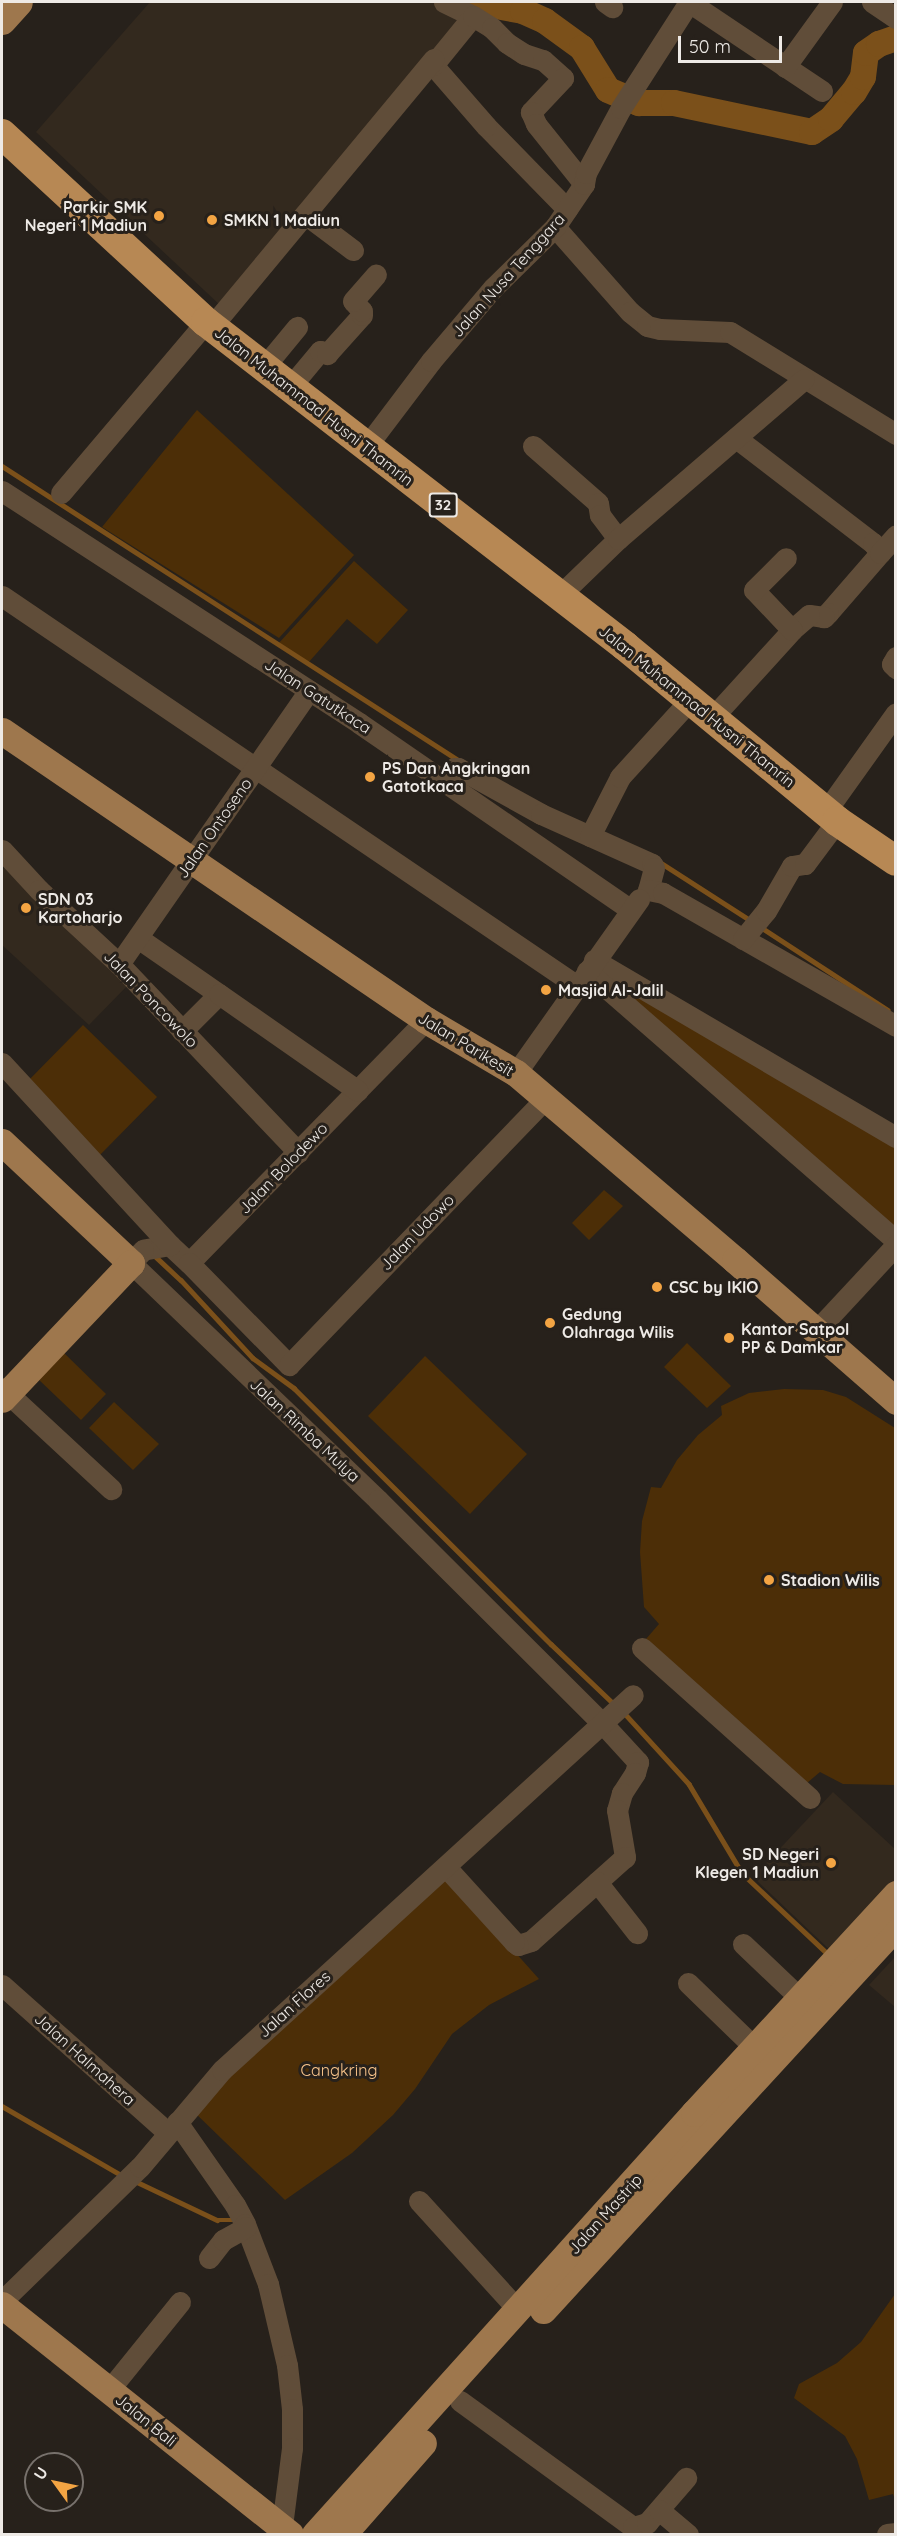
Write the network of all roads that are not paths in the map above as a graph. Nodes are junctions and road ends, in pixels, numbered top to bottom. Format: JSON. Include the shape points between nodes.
{"nodes":[{"id":1,"x":19,"y":2,"type":"edge"},
{"id":2,"x":444,"y":2,"type":"edge"},
{"id":3,"x":689,"y":2,"type":"edge"},
{"id":4,"x":832,"y":2,"type":"edge"},
{"id":5,"x":872,"y":2,"type":"edge"},
{"id":6,"x":473,"y":16,"type":"junction"},
{"id":7,"x":896,"y":18,"type":"edge"},
{"id":8,"x":2,"y":21,"type":"edge"},
{"id":9,"x":434,"y":59,"type":"junction"},
{"id":10,"x":785,"y":67,"type":"junction"},
{"id":11,"x":822,"y":91,"type":"dead end"},
{"id":12,"x":2,"y":134,"type":"edge"},
{"id":13,"x":584,"y":184,"type":"junction"},
{"id":14,"x":567,"y":209,"type":"junction"},
{"id":15,"x":306,"y":214,"type":"junction"},
{"id":16,"x":555,"y":227,"type":"junction"},
{"id":17,"x":353,"y":250,"type":"dead end"},
{"id":18,"x":376,"y":275,"type":"dead end"},
{"id":19,"x":209,"y":324,"type":"junction"},
{"id":20,"x":297,"y":327,"type":"dead end"},
{"id":21,"x":264,"y":367,"type":"junction"},
{"id":22,"x":804,"y":379,"type":"junction"},
{"id":23,"x":290,"y":387,"type":"junction"},
{"id":24,"x":896,"y":434,"type":"edge"},
{"id":25,"x":735,"y":438,"type":"junction"},
{"id":26,"x":533,"y":446,"type":"dead end"},
{"id":27,"x":366,"y":447,"type":"junction"},
{"id":28,"x":2,"y":491,"type":"edge"},
{"id":29,"x":61,"y":493,"type":"dead end"},
{"id":30,"x":896,"y":535,"type":"edge"},
{"id":31,"x":618,"y":539,"type":"junction"},
{"id":32,"x":880,"y":553,"type":"junction"},
{"id":33,"x":786,"y":558,"type":"dead end"},
{"id":34,"x":560,"y":594,"type":"junction"},
{"id":35,"x":2,"y":596,"type":"edge"},
{"id":36,"x":792,"y":630,"type":"junction"},
{"id":37,"x":896,"y":657,"type":"edge"},
{"id":38,"x":896,"y":668,"type":"edge"},
{"id":39,"x":309,"y":691,"type":"junction"},
{"id":40,"x":701,"y":709,"type":"junction"},
{"id":41,"x":896,"y":713,"type":"edge"},
{"id":42,"x":2,"y":731,"type":"edge"},
{"id":43,"x":257,"y":766,"type":"junction"},
{"id":44,"x":444,"y":782,"type":"junction"},
{"id":45,"x":831,"y":816,"type":"junction"},
{"id":46,"x":592,"y":831,"type":"junction"},
{"id":47,"x":2,"y":850,"type":"edge"},
{"id":48,"x":191,"y":861,"type":"junction"},
{"id":49,"x":896,"y":861,"type":"edge"},
{"id":50,"x":654,"y":885,"type":"junction"},
{"id":51,"x":630,"y":909,"type":"junction"},
{"id":52,"x":138,"y":938,"type":"junction"},
{"id":53,"x":743,"y":939,"type":"junction"},
{"id":54,"x":119,"y":964,"type":"junction"},
{"id":55,"x":586,"y":972,"type":"junction"},
{"id":56,"x":219,"y":994,"type":"junction"},
{"id":57,"x":426,"y":1020,"type":"junction"},
{"id":58,"x":896,"y":1026,"type":"edge"},
{"id":59,"x":182,"y":1031,"type":"junction"},
{"id":60,"x":2,"y":1063,"type":"edge"},
{"id":61,"x":516,"y":1073,"type":"junction"},
{"id":62,"x":358,"y":1091,"type":"junction"},
{"id":63,"x":546,"y":1098,"type":"junction"},
{"id":64,"x":896,"y":1137,"type":"edge"},
{"id":65,"x":2,"y":1142,"type":"edge"},
{"id":66,"x":298,"y":1152,"type":"junction"},
{"id":67,"x":170,"y":1245,"type":"junction"},
{"id":68,"x":893,"y":1251,"type":"edge"},
{"id":69,"x":130,"y":1263,"type":"junction"},
{"id":70,"x":189,"y":1263,"type":"junction"},
{"id":71,"x":816,"y":1331,"type":"junction"},
{"id":72,"x":3,"y":1393,"type":"edge"},
{"id":73,"x":896,"y":1401,"type":"edge"},
{"id":74,"x":111,"y":1488,"type":"dead end"},
{"id":75,"x":642,"y":1648,"type":"dead end"},
{"id":76,"x":632,"y":1696,"type":"dead end"},
{"id":77,"x":604,"y":1722,"type":"junction"},
{"id":78,"x":810,"y":1798,"type":"dead end"},
{"id":79,"x":446,"y":1867,"type":"junction"},
{"id":80,"x":597,"y":1882,"type":"junction"},
{"id":81,"x":896,"y":1894,"type":"edge"},
{"id":82,"x":896,"y":1926,"type":"edge"},
{"id":83,"x":637,"y":1933,"type":"dead end"},
{"id":84,"x":743,"y":1944,"type":"dead end"},
{"id":85,"x":843,"y":1967,"type":"junction"},
{"id":86,"x":688,"y":1983,"type":"dead end"},
{"id":87,"x":2,"y":1985,"type":"edge"},
{"id":88,"x":800,"y":1998,"type":"junction"},
{"id":89,"x":755,"y":2048,"type":"junction"},
{"id":90,"x":173,"y":2128,"type":"junction"},
{"id":91,"x":419,"y":2201,"type":"dead end"},
{"id":92,"x":245,"y":2226,"type":"junction"},
{"id":93,"x":581,"y":2254,"type":"junction"},
{"id":94,"x":209,"y":2258,"type":"dead end"},
{"id":95,"x":180,"y":2302,"type":"dead end"},
{"id":96,"x":2,"y":2303,"type":"edge"},
{"id":97,"x":519,"y":2311,"type":"junction"},
{"id":98,"x":109,"y":2390,"type":"junction"},
{"id":99,"x":460,"y":2401,"type":"junction"},
{"id":100,"x":686,"y":2478,"type":"dead end"},
{"id":101,"x":659,"y":2510,"type":"junction"},
{"id":102,"x":626,"y":2530,"type":"edge"},
{"id":103,"x":285,"y":2532,"type":"edge"},
{"id":104,"x":896,"y":2533,"type":"edge"},
{"id":105,"x":315,"y":2535,"type":"edge"},
{"id":106,"x":343,"y":2535,"type":"edge"},
{"id":107,"x":688,"y":2535,"type":"edge"},
{"id":108,"x":887,"y":2535,"type":"edge"}],
"edges":[{"from":1,"to":8,"type":"main road"},
{"from":2,"to":6,"type":"street"},
{"from":3,"to":10,"type":"street"},
{"from":3,"to":13,"type":"street","name":"Jalan Nusa Tenggara","via":[[626,100],[586,173]]},
{"from":4,"to":10,"type":"street"},
{"from":5,"to":7,"type":"street"},
{"from":6,"to":9,"type":"street"},
{"from":6,"to":13,"type":"street","via":[[524,54],[543,60],[563,78],[531,112],[536,124]]},
{"from":9,"to":14,"type":"street","via":[[433,64],[479,118]]},
{"from":9,"to":15,"type":"street"},
{"from":10,"to":11,"type":"street"},
{"from":12,"to":19,"type":"highway","name":"Jalan Muhammad Husni Thamrin","number":"32"},
{"from":13,"to":14,"type":"street","name":"Jalan Nusa Tenggara"},
{"from":14,"to":16,"type":"street","name":"Jalan Nusa Tenggara"},
{"from":15,"to":17,"type":"street"},
{"from":15,"to":19,"type":"street"},
{"from":16,"to":22,"type":"street","via":[[647,326],[730,332]]},
{"from":16,"to":27,"type":"street","name":"Jalan Nusa Tenggara","via":[[489,293]]},
{"from":18,"to":23,"type":"street","via":[[353,301],[362,315],[327,354],[320,351]]},
{"from":19,"to":21,"type":"highway","name":"Jalan Muhammad Husni Thamrin","number":"32"},
{"from":19,"to":29,"type":"street"},
{"from":20,"to":21,"type":"street"},
{"from":21,"to":23,"type":"highway","name":"Jalan Muhammad Husni Thamrin","number":"32"},
{"from":22,"to":24,"type":"street"},
{"from":22,"to":25,"type":"street"},
{"from":23,"to":27,"type":"highway","name":"Jalan Muhammad Husni Thamrin","number":"32"},
{"from":25,"to":31,"type":"street"},
{"from":25,"to":32,"type":"street","via":[[873,543]]},
{"from":26,"to":31,"type":"street","via":[[598,503],[600,515]]},
{"from":27,"to":34,"type":"highway","name":"Jalan Muhammad Husni Thamrin","number":"32"},
{"from":28,"to":39,"type":"street","name":"Jalan Gatutkaca"},
{"from":30,"to":32,"type":"street"},
{"from":31,"to":34,"type":"street"},
{"from":32,"to":36,"type":"street","via":[[828,613],[809,615]]},
{"from":33,"to":36,"type":"street","via":[[754,590]]},
{"from":34,"to":40,"type":"highway","name":"Jalan Muhammad Husni Thamrin","number":"32"},
{"from":35,"to":43,"type":"street"},
{"from":36,"to":40,"type":"street"},
{"from":37,"to":38,"type":"street","via":[[892,664]]},
{"from":39,"to":43,"type":"street","name":"Jalan Ontoseno"},
{"from":39,"to":44,"type":"street","name":"Jalan Gatutkaca"},
{"from":40,"to":45,"type":"highway","name":"Jalan Muhammad Husni Thamrin","number":"32"},
{"from":40,"to":46,"type":"street","via":[[620,777]]},
{"from":41,"to":45,"type":"street"},
{"from":42,"to":48,"type":"main road","name":"Jalan Parikesit"},
{"from":43,"to":48,"type":"street","name":"Jalan Ontoseno"},
{"from":43,"to":55,"type":"street"},
{"from":44,"to":46,"type":"street","via":[[458,768],[542,814]]},
{"from":44,"to":51,"type":"street","name":"Jalan Gatutkaca"},
{"from":45,"to":49,"type":"highway","name":"Jalan Muhammad Husni Thamrin","number":"32"},
{"from":45,"to":53,"type":"street","via":[[806,864],[792,866],[766,911]]},
{"from":46,"to":50,"type":"street","via":[[652,864]]},
{"from":47,"to":54,"type":"street","name":"Jalan Poncowolo"},
{"from":48,"to":52,"type":"street","name":"Jalan Ontoseno"},
{"from":48,"to":57,"type":"main road","name":"Jalan Parikesit"},
{"from":50,"to":51,"type":"street"},
{"from":50,"to":53,"type":"street"},
{"from":51,"to":55,"type":"street"},
{"from":52,"to":54,"type":"street","name":"Jalan Ontoseno"},
{"from":52,"to":56,"type":"street"},
{"from":53,"to":58,"type":"street"},
{"from":54,"to":59,"type":"street","name":"Jalan Poncowolo"},
{"from":55,"to":61,"type":"street"},
{"from":55,"to":64,"type":"street","via":[[672,1004]]},
{"from":55,"to":68,"type":"street"},
{"from":56,"to":59,"type":"street"},
{"from":56,"to":62,"type":"street"},
{"from":57,"to":61,"type":"main road","name":"Jalan Parikesit"},
{"from":57,"to":62,"type":"street","name":"Jalan Bolodewo"},
{"from":59,"to":66,"type":"street","name":"Jalan Poncowolo"},
{"from":60,"to":67,"type":"street"},
{"from":61,"to":63,"type":"main road","name":"Jalan Parikesit"},
{"from":62,"to":66,"type":"street","name":"Jalan Bolodewo"},
{"from":63,"to":70,"type":"street","name":"Jalan Udowo","via":[[289,1365]]},
{"from":63,"to":71,"type":"main road","name":"Jalan Parikesit"},
{"from":65,"to":69,"type":"main road","name":"Jalan Rimba Mulya"},
{"from":66,"to":70,"type":"street","name":"Jalan Bolodewo"},
{"from":67,"to":69,"type":"street","via":[[143,1250]]},
{"from":67,"to":70,"type":"street"},
{"from":68,"to":71,"type":"street"},
{"from":69,"to":72,"type":"main road"},
{"from":69,"to":77,"type":"street","name":"Jalan Rimba Mulya"},
{"from":71,"to":73,"type":"main road","name":"Jalan Parikesit"},
{"from":72,"to":74,"type":"street"},
{"from":75,"to":78,"type":"street"},
{"from":76,"to":77,"type":"street","name":"Jalan Flores"},
{"from":77,"to":79,"type":"street","name":"Jalan Flores"},
{"from":77,"to":80,"type":"street","name":"Jalan Rimba Mulya","via":[[638,1762],[617,1810],[626,1853]]},
{"from":79,"to":80,"type":"street","via":[[518,1945],[531,1941]]},
{"from":79,"to":90,"type":"street","name":"Jalan Flores","via":[[222,2070]]},
{"from":80,"to":83,"type":"street"},
{"from":81,"to":85,"type":"main road","name":"Jalan Mastrip"},
{"from":82,"to":85,"type":"main road","name":"Jalan Mastrip"},
{"from":84,"to":88,"type":"street"},
{"from":85,"to":88,"type":"main road","name":"Jalan Mastrip"},
{"from":85,"to":93,"type":"main road","name":"Jalan Mastrip"},
{"from":86,"to":89,"type":"street"},
{"from":87,"to":90,"type":"street","name":"Jalan Halmahera"},
{"from":88,"to":89,"type":"main road","name":"Jalan Mastrip"},
{"from":89,"to":93,"type":"main road","name":"Jalan Mastrip"},
{"from":90,"to":92,"type":"street","name":"Jalan Halmahera","via":[[235,2205]]},
{"from":90,"to":96,"type":"street","name":"Jalan Flores","via":[[140,2167]]},
{"from":91,"to":97,"type":"street"},
{"from":92,"to":94,"type":"street","via":[[223,2240]]},
{"from":92,"to":103,"type":"street","name":"Jalan Halmahera","via":[[268,2284],[292,2409]]},
{"from":93,"to":97,"type":"main road","name":"Jalan Mastrip"},
{"from":93,"to":99,"type":"main road","name":"Jalan Mastrip"},
{"from":95,"to":98,"type":"street"},
{"from":96,"to":98,"type":"main road","name":"Jalan Bali"},
{"from":97,"to":105,"type":"main road","name":"Jalan Mastrip"},
{"from":98,"to":103,"type":"main road","name":"Jalan Bali"},
{"from":99,"to":102,"type":"street"},
{"from":99,"to":106,"type":"main road","name":"Jalan Mastrip"},
{"from":100,"to":101,"type":"street"},
{"from":101,"to":102,"type":"street","via":[[641,2527]]},
{"from":101,"to":107,"type":"street"},
{"from":104,"to":108,"type":"street"}]}
